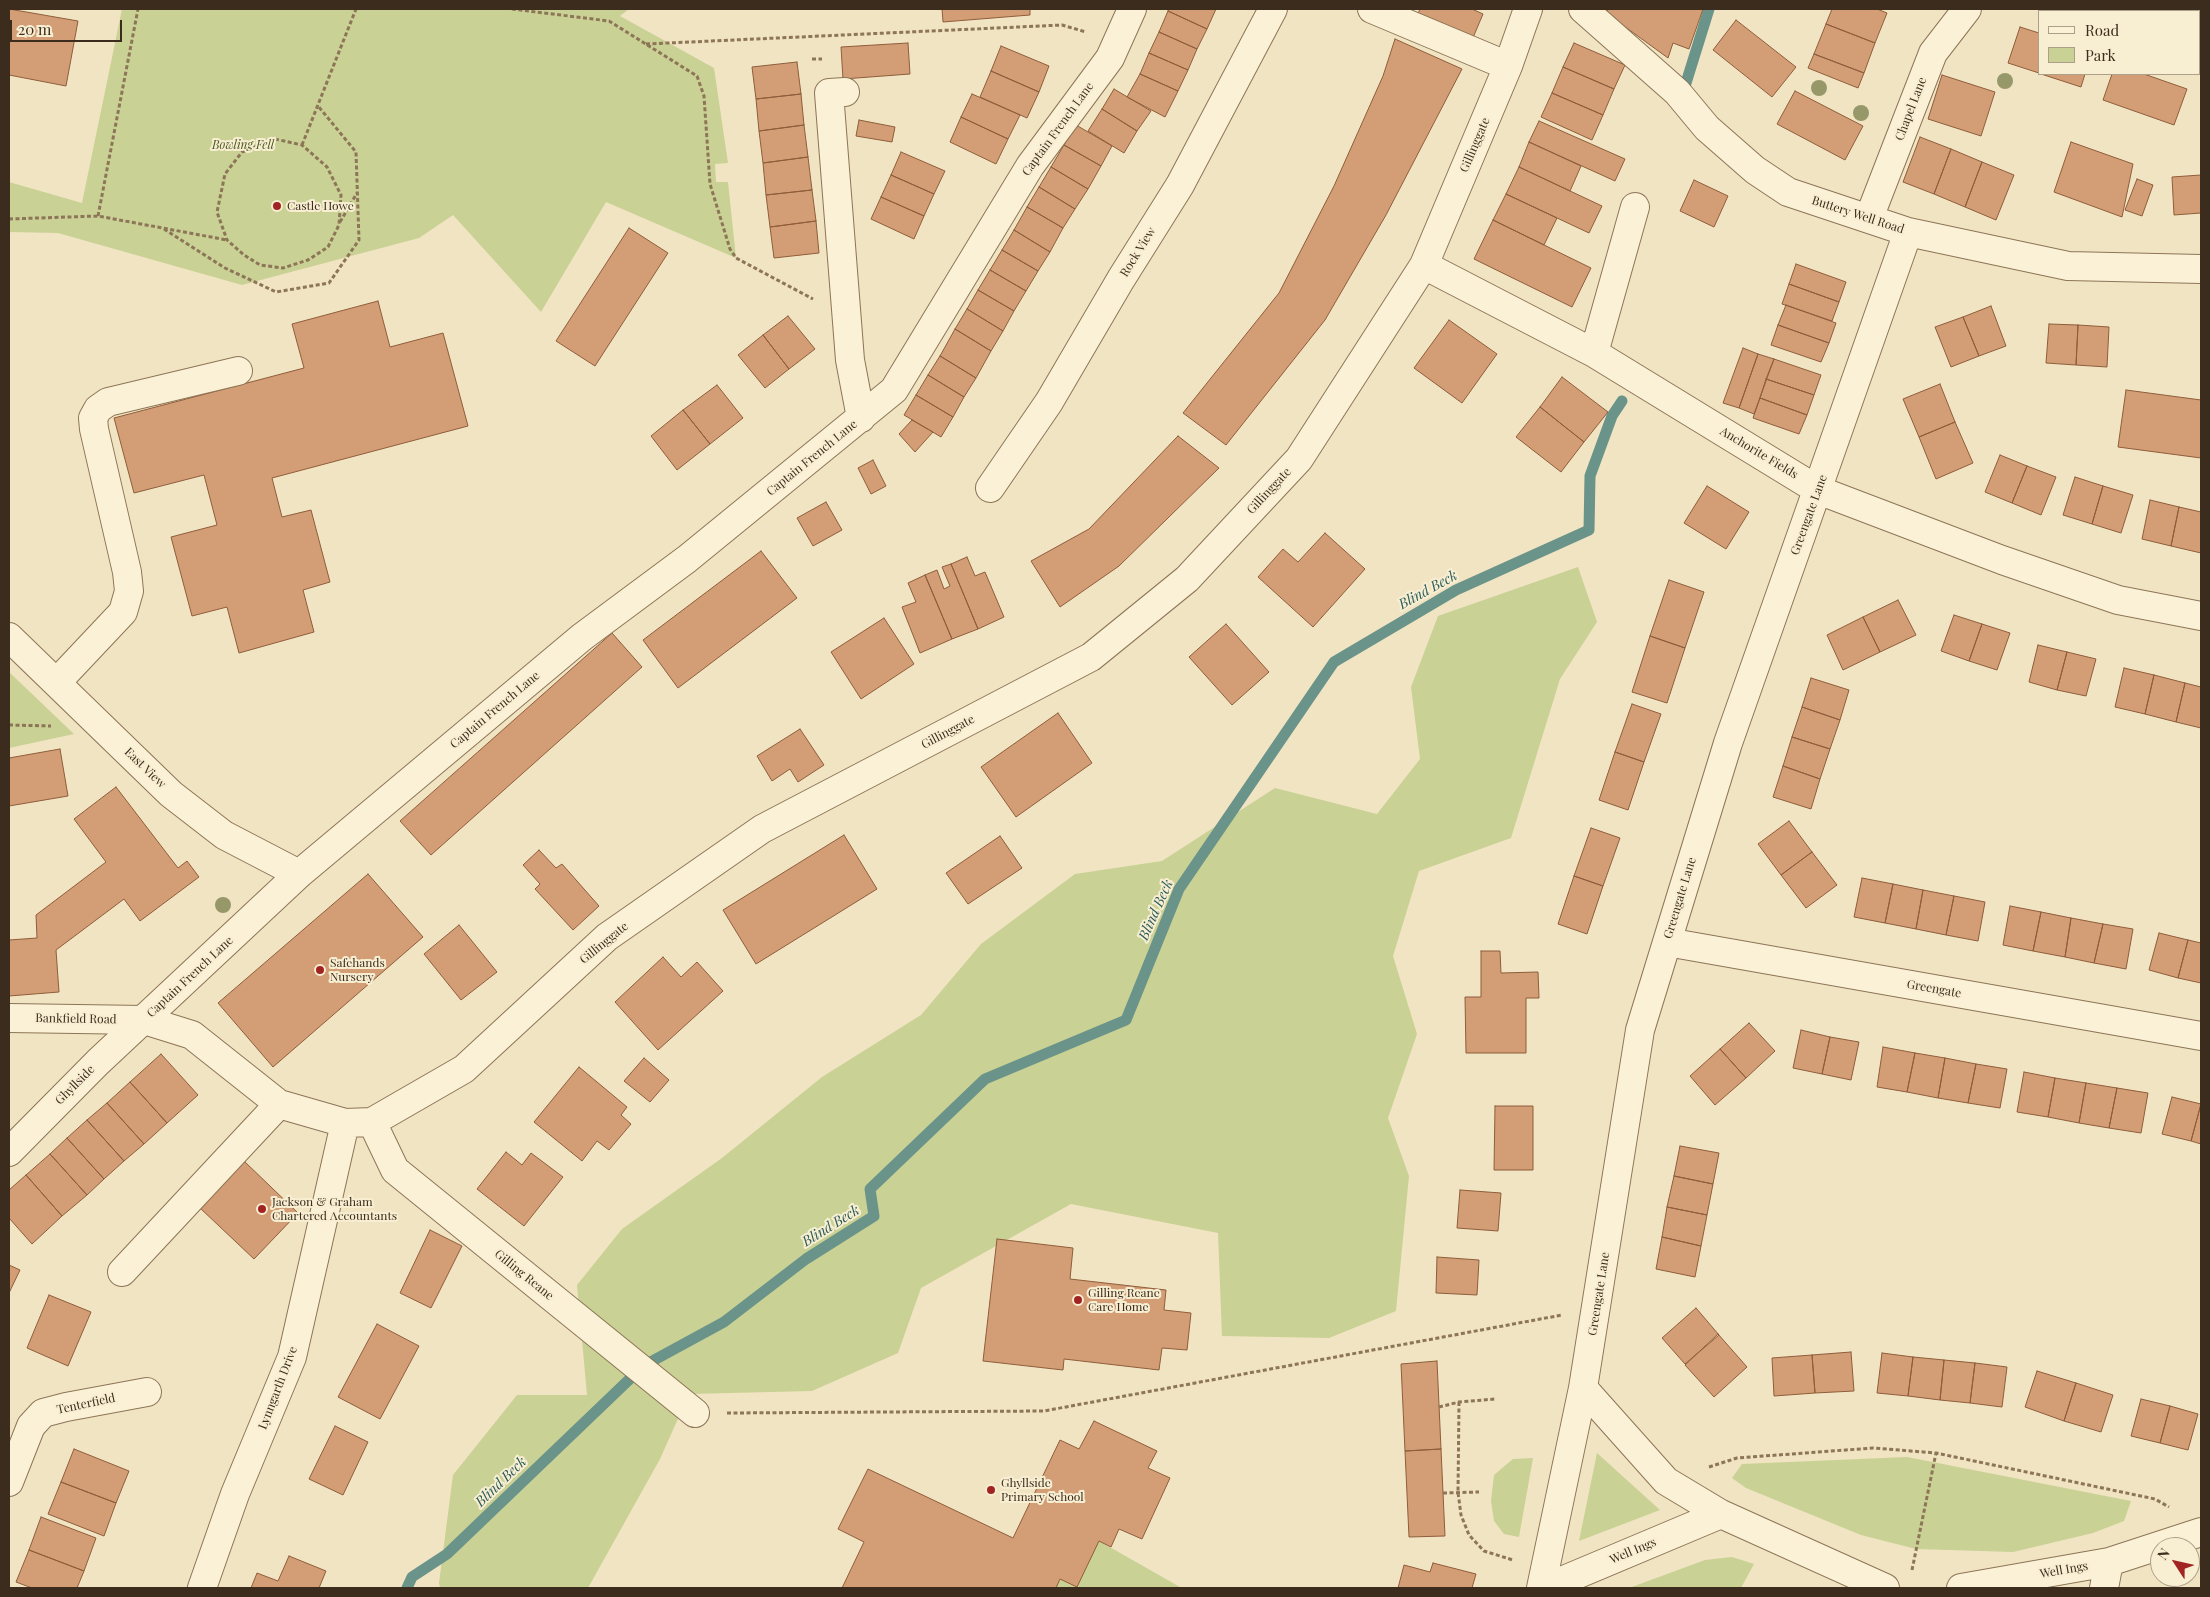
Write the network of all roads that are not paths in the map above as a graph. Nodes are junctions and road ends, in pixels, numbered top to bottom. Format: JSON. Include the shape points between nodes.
{"nodes":[{"id":1,"x":1132,"y":9,"type":"edge"},
{"id":2,"x":1273,"y":9,"type":"edge"},
{"id":3,"x":1372,"y":9,"type":"edge"},
{"id":4,"x":1528,"y":9,"type":"edge"},
{"id":5,"x":1583,"y":9,"type":"edge"},
{"id":6,"x":1968,"y":9,"type":"edge"},
{"id":7,"x":1508,"y":66,"type":"junction"},
{"id":8,"x":845,"y":92,"type":"dead end"},
{"id":9,"x":1635,"y":207,"type":"dead end"},
{"id":10,"x":1869,"y":218,"type":"junction"},
{"id":11,"x":1908,"y":232,"type":"junction"},
{"id":12,"x":1424,"y":265,"type":"junction"},
{"id":13,"x":2201,"y":269,"type":"edge"},
{"id":14,"x":1594,"y":353,"type":"junction"},
{"id":15,"x":238,"y":371,"type":"dead end"},
{"id":16,"x":861,"y":418,"type":"junction"},
{"id":17,"x":990,"y":488,"type":"dead end"},
{"id":18,"x":1818,"y":490,"type":"junction"},
{"id":19,"x":2201,"y":616,"type":"edge"},
{"id":20,"x":9,"y":637,"type":"edge"},
{"id":21,"x":57,"y":682,"type":"junction"},
{"id":22,"x":299,"y":874,"type":"junction"},
{"id":23,"x":1667,"y":942,"type":"junction"},
{"id":24,"x":9,"y":1018,"type":"edge"},
{"id":25,"x":144,"y":1020,"type":"junction"},
{"id":26,"x":2201,"y":1036,"type":"edge"},
{"id":27,"x":279,"y":1104,"type":"junction"},
{"id":28,"x":372,"y":1122,"type":"junction"},
{"id":29,"x":345,"y":1123,"type":"junction"},
{"id":30,"x":9,"y":1152,"type":"edge"},
{"id":31,"x":122,"y":1272,"type":"dead end"},
{"id":32,"x":1583,"y":1388,"type":"junction"},
{"id":33,"x":146,"y":1392,"type":"dead end"},
{"id":34,"x":695,"y":1413,"type":"road end"},
{"id":35,"x":9,"y":1482,"type":"edge"},
{"id":36,"x":1721,"y":1514,"type":"junction"},
{"id":37,"x":2201,"y":1532,"type":"edge"},
{"id":38,"x":2106,"y":1575,"type":"edge"},
{"id":39,"x":1543,"y":1582,"type":"edge"},
{"id":40,"x":202,"y":1588,"type":"edge"},
{"id":41,"x":1884,"y":1588,"type":"edge"},
{"id":42,"x":1961,"y":1588,"type":"edge"}],
"edges":[{"from":1,"to":16,"type":"street","name":"Captain French Lane","via":[[1110,58],[1030,166],[894,390]]},
{"from":2,"to":17,"type":"street","name":"Rock View","via":[[1180,185],[1049,402]]},
{"from":3,"to":7,"type":"street"},
{"from":4,"to":7,"type":"street","name":"Gillinggate"},
{"from":5,"to":10,"type":"street","name":"Buttery Well Road","via":[[1677,92],[1707,128],[1755,170],[1788,192]]},
{"from":6,"to":10,"type":"street","name":"Chapel Lane","via":[[1933,53]]},
{"from":7,"to":12,"type":"street","name":"Gillinggate"},
{"from":8,"to":16,"type":"street","name":"Captain French Lane","via":[[828,93],[850,360]]},
{"from":9,"to":14,"type":"street"},
{"from":10,"to":11,"type":"street","name":"Buttery Well Road"},
{"from":11,"to":13,"type":"street","name":"Buttery Well Road","via":[[2068,266]]},
{"from":11,"to":18,"type":"street","name":"Greengate Lane"},
{"from":12,"to":14,"type":"street","name":"Anchorite Fields"},
{"from":12,"to":28,"type":"street","name":"Gillinggate","via":[[1299,459],[1187,579],[1091,657],[762,829],[607,937],[464,1069]]},
{"from":14,"to":18,"type":"street","name":"Anchorite Fields"},
{"from":15,"to":21,"type":"street","via":[[108,402],[98,409],[93,418],[94,429],[129,592],[123,612]]},
{"from":16,"to":22,"type":"street","name":"Captain French Lane","via":[[695,554],[582,637]]},
{"from":18,"to":19,"type":"street","name":"Anchorite Fields","via":[[2118,600]]},
{"from":18,"to":23,"type":"street","name":"Greengate Lane","via":[[1728,742]]},
{"from":20,"to":21,"type":"street","name":"East View"},
{"from":21,"to":22,"type":"street","name":"East View","via":[[171,794],[224,835]]},
{"from":22,"to":25,"type":"street","name":"Captain French Lane"},
{"from":23,"to":26,"type":"street","name":"Greengate"},
{"from":23,"to":32,"type":"street","name":"Greengate Lane","via":[[1640,1030]]},
{"from":24,"to":25,"type":"street","name":"Bankfield Road"},
{"from":25,"to":27,"type":"street","name":"Gillinggate","via":[[192,1035]]},
{"from":25,"to":30,"type":"street","name":"Ghyllside"},
{"from":27,"to":29,"type":"street","name":"Gillinggate"},
{"from":27,"to":31,"type":"street"},
{"from":28,"to":29,"type":"street","name":"Gillinggate"},
{"from":28,"to":34,"type":"street","name":"Gilling Reane","via":[[394,1170]]},
{"from":29,"to":40,"type":"street","name":"Lynngarth Drive","via":[[292,1357],[235,1494]]},
{"from":32,"to":36,"type":"street","via":[[1666,1481]]},
{"from":32,"to":39,"type":"street","name":"Greengate Lane"},
{"from":33,"to":35,"type":"street","name":"Tenterfield","via":[[43,1413],[31,1426]]},
{"from":36,"to":39,"type":"street","name":"Well Ings"},
{"from":36,"to":41,"type":"street"},
{"from":37,"to":38,"type":"street","name":"Well Ings"},
{"from":38,"to":42,"type":"street","name":"Well Ings"}]}
